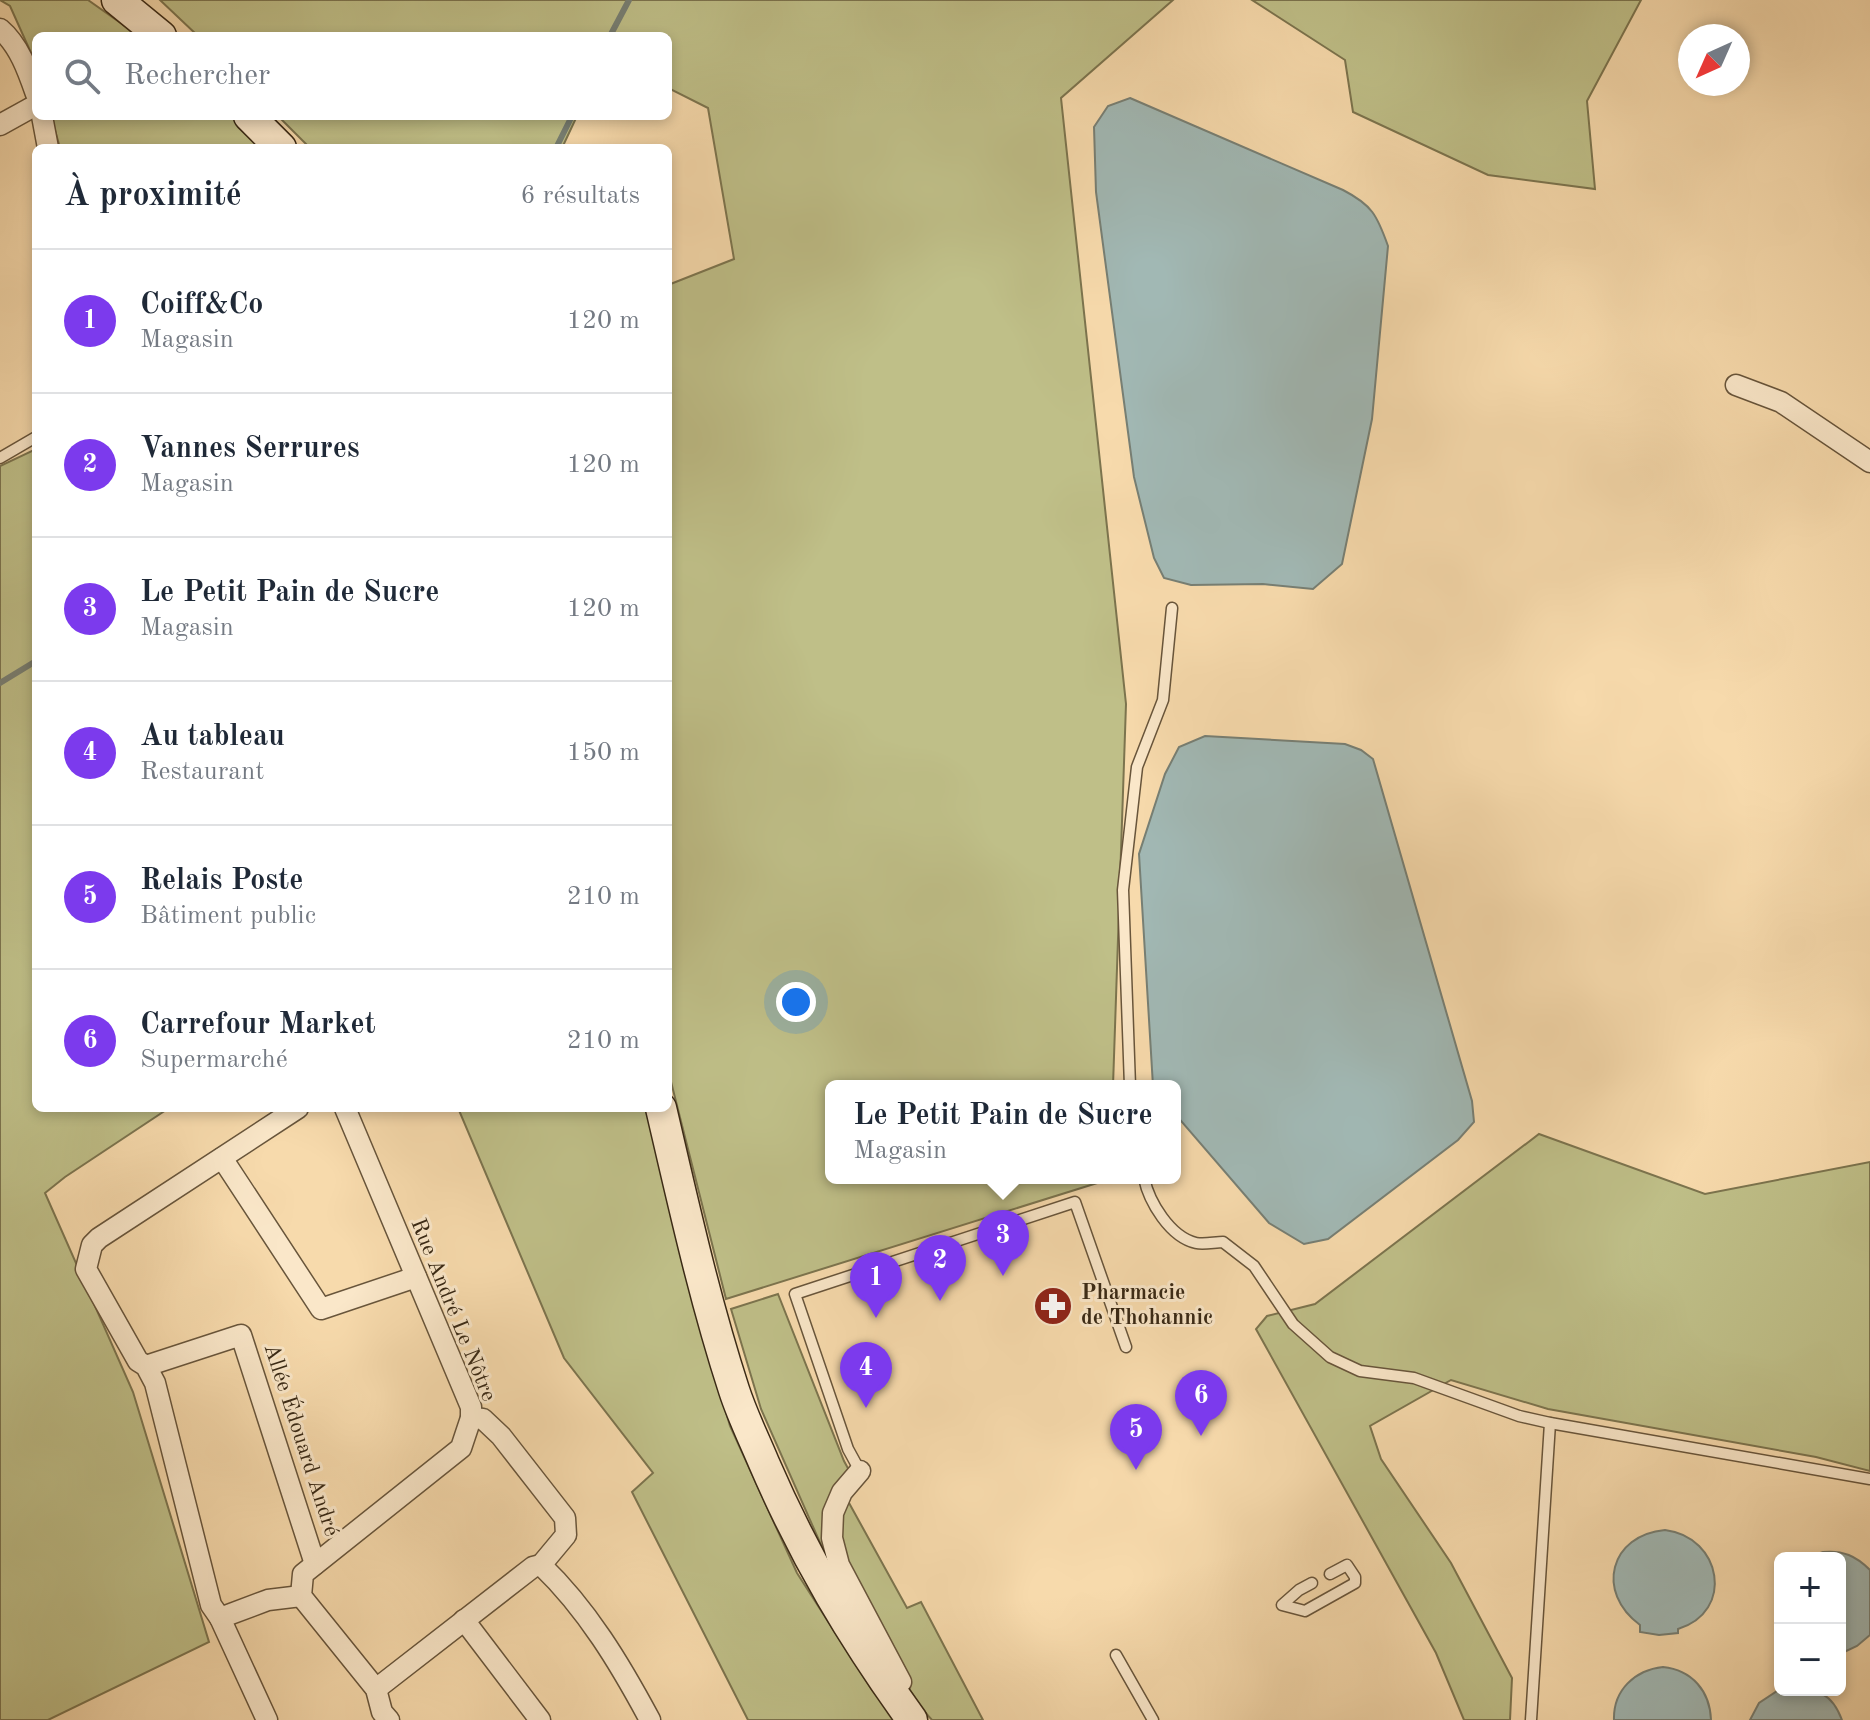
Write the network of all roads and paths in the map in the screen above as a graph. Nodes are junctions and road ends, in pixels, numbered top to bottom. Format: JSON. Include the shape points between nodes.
{"nodes":[{"id":1,"x":117,"y":0,"type":"edge"},
{"id":2,"x":0,"y":29,"type":"edge"},
{"id":3,"x":156,"y":32,"type":"edge"},
{"id":4,"x":32,"y":82,"type":"edge"},
{"id":5,"x":32,"y":107,"type":"edge"},
{"id":6,"x":43,"y":120,"type":"edge"},
{"id":7,"x":253,"y":120,"type":"edge"},
{"id":8,"x":0,"y":125,"type":"edge"},
{"id":9,"x":47,"y":144,"type":"edge"},
{"id":10,"x":277,"y":144,"type":"edge"},
{"id":11,"x":1736,"y":385,"type":"dead end"},
{"id":12,"x":32,"y":439,"type":"edge"},
{"id":13,"x":0,"y":458,"type":"edge"},
{"id":14,"x":1870,"y":462,"type":"edge"},
{"id":15,"x":1172,"y":608,"type":"dead end"},
{"id":16,"x":1130,"y":1080,"type":"edge"},
{"id":17,"x":292,"y":1112,"type":"edge"},
{"id":18,"x":347,"y":1112,"type":"edge"},
{"id":19,"x":662,"y":1112,"type":"edge"},
{"id":20,"x":222,"y":1158,"type":"junction"},
{"id":21,"x":1145,"y":1184,"type":"edge"},
{"id":22,"x":416,"y":1277,"type":"junction"},
{"id":23,"x":1126,"y":1347,"type":"dead end"},
{"id":24,"x":146,"y":1366,"type":"junction"},
{"id":25,"x":471,"y":1418,"type":"junction"},
{"id":26,"x":1550,"y":1423,"type":"junction"},
{"id":27,"x":860,"y":1471,"type":"joint"},
{"id":28,"x":1870,"y":1479,"type":"edge"},
{"id":29,"x":315,"y":1564,"type":"junction"},
{"id":30,"x":541,"y":1565,"type":"junction"},
{"id":31,"x":1330,"y":1574,"type":"dead end"},
{"id":32,"x":1312,"y":1583,"type":"dead end"},
{"id":33,"x":301,"y":1596,"type":"junction"},
{"id":34,"x":220,"y":1618,"type":"junction"},
{"id":35,"x":464,"y":1620,"type":"junction"},
{"id":36,"x":1116,"y":1655,"type":"dead end"},
{"id":37,"x":376,"y":1689,"type":"junction"},
{"id":38,"x":267,"y":1720,"type":"edge"},
{"id":39,"x":389,"y":1720,"type":"edge"},
{"id":40,"x":540,"y":1720,"type":"edge"},
{"id":41,"x":650,"y":1720,"type":"edge"},
{"id":42,"x":913,"y":1720,"type":"edge"},
{"id":43,"x":1153,"y":1720,"type":"edge"},
{"id":44,"x":1531,"y":1720,"type":"edge"}],
"edges":[{"from":1,"to":3,"type":"main road"},
{"from":2,"to":4,"type":"street"},
{"from":5,"to":8,"type":"street"},
{"from":6,"to":9,"type":"street"},
{"from":7,"to":10,"type":"main road"},
{"from":11,"to":14,"type":"street","via":[[1781,402]]},
{"from":12,"to":13,"type":"lane"},
{"from":15,"to":16,"type":"lane","via":[[1163,700],[1137,767],[1123,890]]},
{"from":17,"to":20,"type":"street"},
{"from":18,"to":22,"type":"street","name":"Rue André Le Nôtre"},
{"from":19,"to":42,"type":"main road","via":[[712,1315],[753,1438],[818,1578]]},
{"from":20,"to":22,"type":"street","via":[[321,1309]]},
{"from":20,"to":24,"type":"street","via":[[92,1245],[86,1269],[138,1361]]},
{"from":21,"to":26,"type":"lane","via":[[1170,1228],[1196,1243],[1223,1242],[1254,1266],[1293,1324],[1330,1357],[1360,1371],[1414,1378]]},
{"from":22,"to":25,"type":"street","name":"Rue André Le Nôtre"},
{"from":23,"to":27,"type":"lane","via":[[1075,1202],[795,1294]]},
{"from":24,"to":29,"type":"street","name":"Allée Édouard André","via":[[241,1335]]},
{"from":24,"to":34,"type":"street","via":[[155,1383],[211,1605]]},
{"from":25,"to":29,"type":"street","name":"Rue André Le Nôtre","via":[[461,1448]]},
{"from":25,"to":30,"type":"street","via":[[483,1419],[501,1436],[565,1518],[566,1535]]},
{"from":26,"to":28,"type":"lane"},
{"from":26,"to":44,"type":"lane"},
{"from":27,"to":42,"type":"street","via":[[833,1513],[832,1538],[839,1565],[906,1692]]},
{"from":29,"to":33,"type":"street","name":"Rue André Le Nôtre","via":[[303,1574]]},
{"from":30,"to":35,"type":"street"},
{"from":30,"to":41,"type":"street","via":[[589,1618]]},
{"from":31,"to":32,"type":"lane","via":[[1347,1565],[1355,1583],[1305,1611],[1282,1605]]},
{"from":33,"to":34,"type":"street","via":[[268,1600]]},
{"from":33,"to":37,"type":"street"},
{"from":34,"to":38,"type":"street"},
{"from":35,"to":37,"type":"street"},
{"from":35,"to":40,"type":"street"},
{"from":36,"to":43,"type":"lane"},
{"from":37,"to":39,"type":"street"}]}
